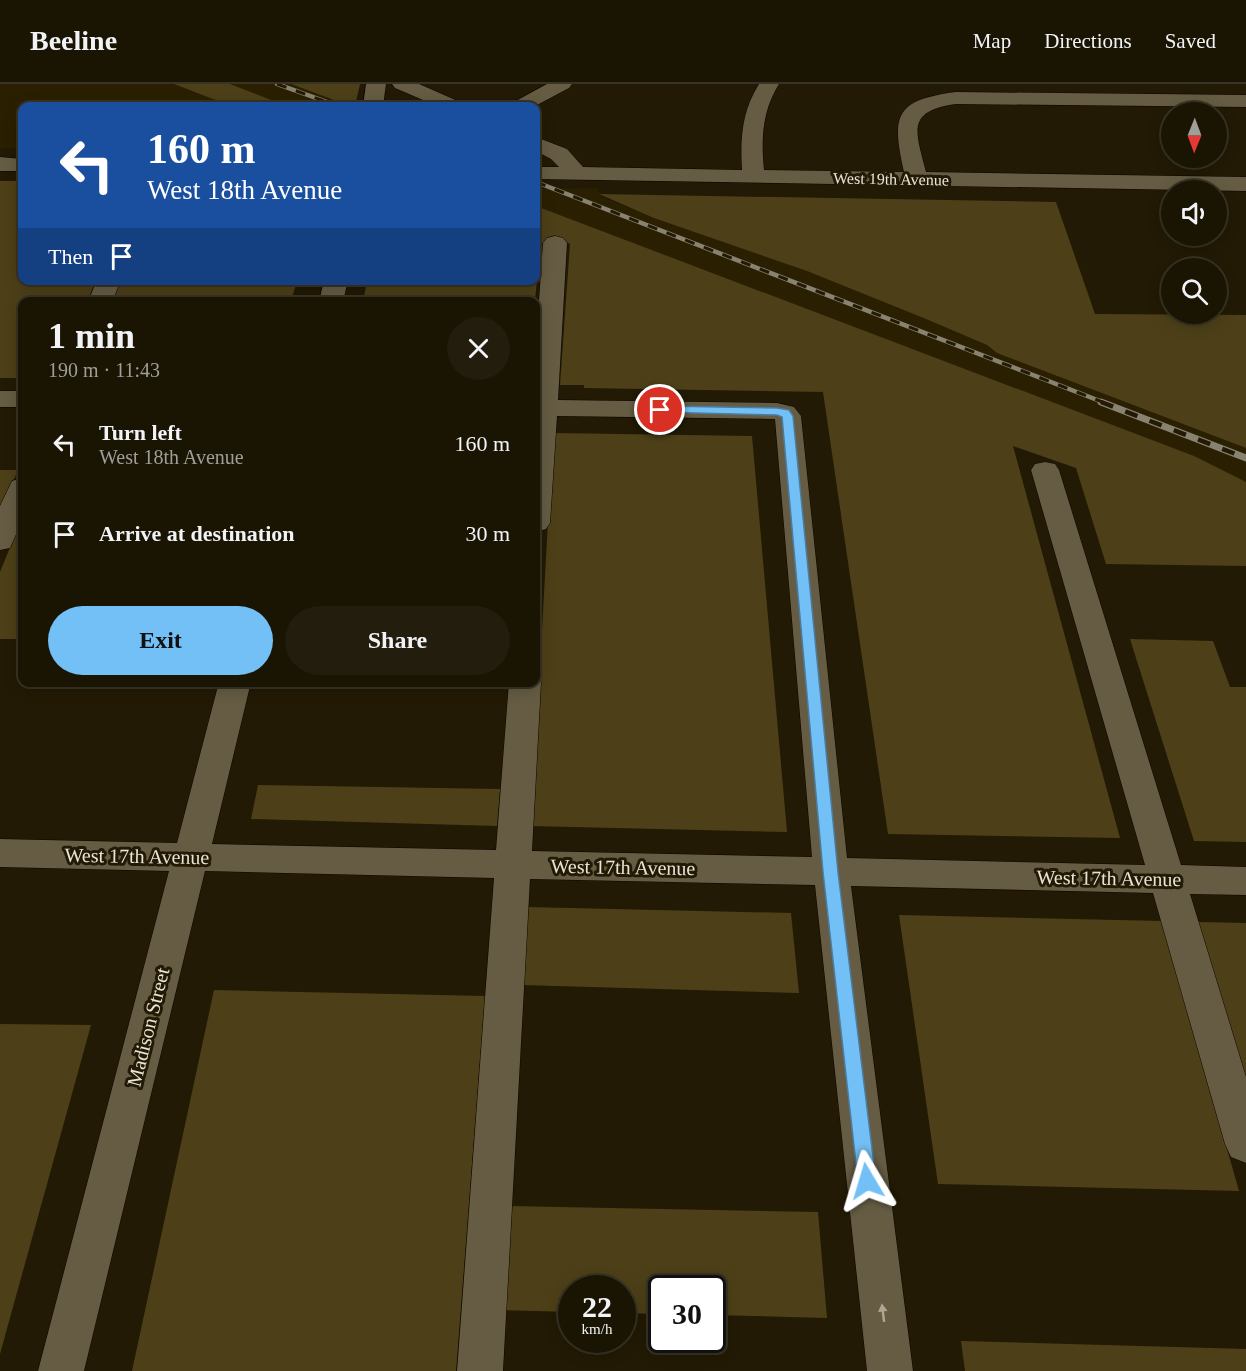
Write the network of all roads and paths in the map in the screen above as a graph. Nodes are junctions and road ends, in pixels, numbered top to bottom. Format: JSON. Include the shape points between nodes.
{"nodes":[{"id":1,"x":376,"y":84,"type":"edge"},
{"id":2,"x":402,"y":84,"type":"edge"},
{"id":3,"x":562,"y":84,"type":"edge"},
{"id":4,"x":769,"y":84,"type":"edge"},
{"id":5,"x":1246,"y":101,"type":"edge"},
{"id":6,"x":374,"y":102,"type":"edge"},
{"id":7,"x":444,"y":102,"type":"edge"},
{"id":8,"x":528,"y":102,"type":"edge"},
{"id":9,"x":540,"y":145,"type":"edge"},
{"id":10,"x":0,"y":164,"type":"edge"},
{"id":11,"x":18,"y":165,"type":"edge"},
{"id":12,"x":540,"y":173,"type":"edge"},
{"id":13,"x":578,"y":174,"type":"junction"},
{"id":14,"x":753,"y":177,"type":"junction"},
{"id":15,"x":916,"y":179,"type":"junction"},
{"id":16,"x":1246,"y":184,"type":"edge"},
{"id":17,"x":555,"y":243,"type":"dead end"},
{"id":18,"x":540,"y":398,"type":"edge"},
{"id":19,"x":0,"y":399,"type":"edge"},
{"id":20,"x":18,"y":399,"type":"edge"},
{"id":21,"x":540,"y":408,"type":"edge"},
{"id":22,"x":1045,"y":470,"type":"dead end"},
{"id":23,"x":18,"y":497,"type":"edge"},
{"id":24,"x":0,"y":541,"type":"edge"},
{"id":25,"x":234,"y":687,"type":"edge"},
{"id":26,"x":525,"y":687,"type":"edge"},
{"id":27,"x":0,"y":854,"type":"edge"},
{"id":28,"x":191,"y":857,"type":"junction"},
{"id":29,"x":513,"y":865,"type":"junction"},
{"id":30,"x":831,"y":872,"type":"junction"},
{"id":31,"x":1167,"y":879,"type":"junction"},
{"id":32,"x":1246,"y":881,"type":"edge"},
{"id":33,"x":1246,"y":1144,"type":"edge"},
{"id":34,"x":61,"y":1371,"type":"edge"},
{"id":35,"x":480,"y":1371,"type":"edge"},
{"id":36,"x":890,"y":1371,"type":"edge"}],
"edges":[{"from":1,"to":6,"type":"street"},
{"from":2,"to":7,"type":"street"},
{"from":3,"to":8,"type":"street"},
{"from":4,"to":14,"type":"street","via":[[754,114]]},
{"from":5,"to":15,"type":"street","via":[[931,100],[914,110],[907,124]]},
{"from":9,"to":13,"type":"street","via":[[559,154]]},
{"from":10,"to":11,"type":"street"},
{"from":12,"to":13,"type":"street","name":"West 19th Avenue"},
{"from":13,"to":14,"type":"street","name":"West 19th Avenue"},
{"from":14,"to":15,"type":"street","name":"West 19th Avenue"},
{"from":15,"to":16,"type":"street","name":"West 19th Avenue"},
{"from":17,"to":18,"type":"street"},
{"from":19,"to":20,"type":"street"},
{"from":21,"to":30,"type":"street","via":[[777,411],[788,416]]},
{"from":22,"to":31,"type":"street"},
{"from":23,"to":24,"type":"street"},
{"from":25,"to":28,"type":"street","name":"Madison Street"},
{"from":26,"to":29,"type":"street"},
{"from":27,"to":28,"type":"street","name":"West 17th Avenue"},
{"from":28,"to":29,"type":"street","name":"West 17th Avenue"},
{"from":28,"to":34,"type":"street","name":"Madison Street"},
{"from":29,"to":30,"type":"street","name":"West 17th Avenue"},
{"from":29,"to":35,"type":"street"},
{"from":30,"to":31,"type":"street","name":"West 17th Avenue"},
{"from":36,"to":30,"type":"street","one_way":true},
{"from":31,"to":32,"type":"street","name":"West 17th Avenue"},
{"from":31,"to":33,"type":"street"}]}
